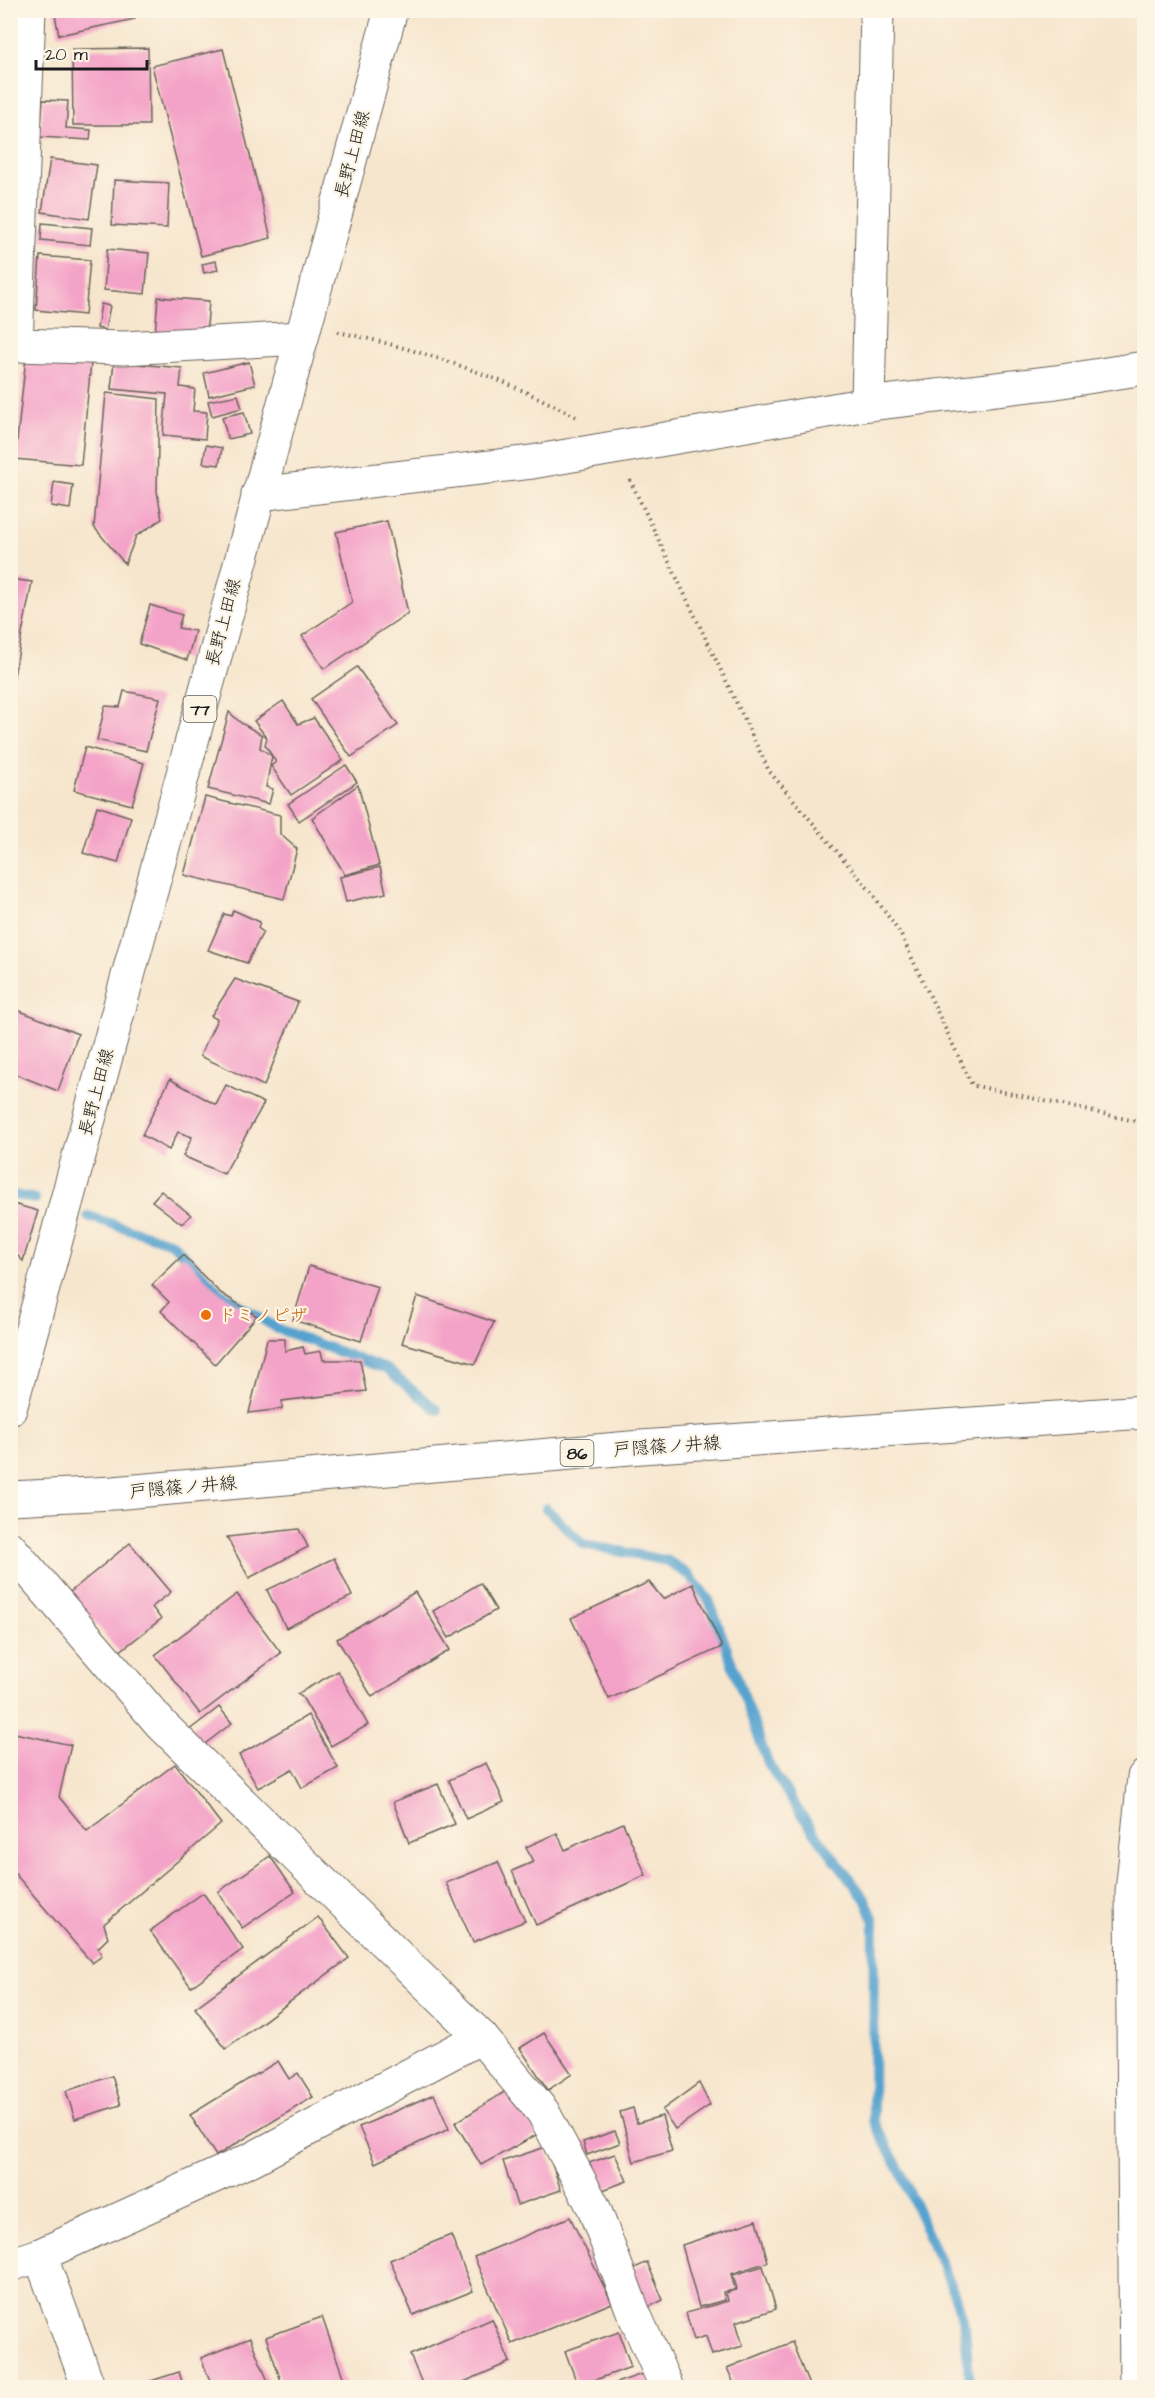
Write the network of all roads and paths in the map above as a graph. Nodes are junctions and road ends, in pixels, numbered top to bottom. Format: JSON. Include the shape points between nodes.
{"nodes":[{"id":1,"x":29,"y":10,"type":"edge"},
{"id":2,"x":391,"y":10,"type":"edge"},
{"id":3,"x":877,"y":10,"type":"edge"},
{"id":4,"x":334,"y":331,"type":"dead end"},
{"id":5,"x":302,"y":338,"type":"junction"},
{"id":6,"x":13,"y":346,"type":"edge"},
{"id":7,"x":1144,"y":368,"type":"edge"},
{"id":8,"x":868,"y":404,"type":"junction"},
{"id":9,"x":615,"y":448,"type":"junction"},
{"id":10,"x":258,"y":494,"type":"junction"},
{"id":11,"x":1144,"y":1122,"type":"edge"},
{"id":12,"x":10,"y":1408,"type":"edge"},
{"id":13,"x":1144,"y":1412,"type":"edge"},
{"id":14,"x":10,"y":1498,"type":"edge"},
{"id":15,"x":10,"y":1548,"type":"edge"},
{"id":16,"x":1144,"y":1777,"type":"edge"},
{"id":17,"x":1138,"y":1891,"type":"edge"},
{"id":18,"x":481,"y":2037,"type":"junction"},
{"id":19,"x":25,"y":2260,"type":"edge"},
{"id":20,"x":89,"y":2388,"type":"edge"},
{"id":21,"x":667,"y":2388,"type":"edge"},
{"id":22,"x":1136,"y":2388,"type":"edge"}],
"edges":[{"from":1,"to":6,"type":"street"},
{"from":2,"to":5,"type":"street","name":"長野上田線","number":"77"},
{"from":3,"to":8,"type":"street"},
{"from":4,"to":9,"type":"path","via":[[385,342],[530,393],[576,416]]},
{"from":5,"to":6,"type":"street","via":[[124,348]]},
{"from":5,"to":10,"type":"street","name":"長野上田線","number":"77"},
{"from":7,"to":8,"type":"street"},
{"from":8,"to":9,"type":"street"},
{"from":9,"to":10,"type":"street","via":[[532,462]]},
{"from":9,"to":11,"type":"path","via":[[768,771],[872,892],[901,935],[972,1085]]},
{"from":10,"to":12,"type":"street","name":"長野上田線","number":"77"},
{"from":13,"to":14,"type":"street","name":"戸隠篠ノ井線","number":"86","via":[[641,1447],[125,1492]]},
{"from":15,"to":18,"type":"street","via":[[161,1724]]},
{"from":16,"to":17,"type":"street"},
{"from":17,"to":22,"type":"street"},
{"from":18,"to":19,"type":"street","via":[[252,2159]]},
{"from":18,"to":21,"type":"street","via":[[543,2112],[594,2208]]},
{"from":19,"to":20,"type":"street"}]}
